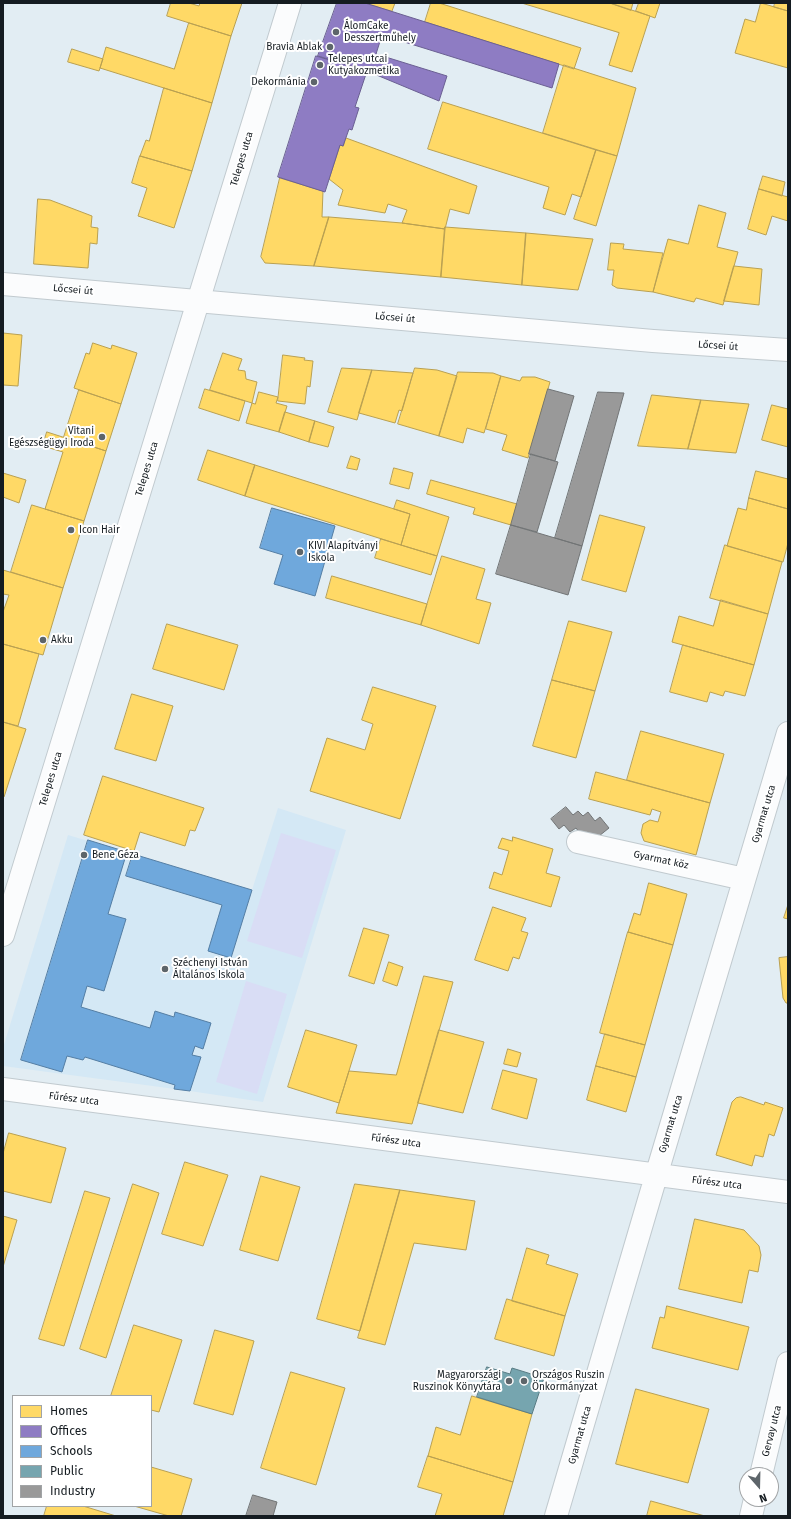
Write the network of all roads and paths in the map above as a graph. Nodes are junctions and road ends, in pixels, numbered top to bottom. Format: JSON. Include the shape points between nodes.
{"nodes":[{"id":1,"x":290,"y":3,"type":"edge"},
{"id":2,"x":3,"y":284,"type":"edge"},
{"id":3,"x":199,"y":301,"type":"junction"},
{"id":4,"x":788,"y":350,"type":"edge"},
{"id":5,"x":788,"y":733,"type":"edge"},
{"id":6,"x":578,"y":842,"type":"dead end"},
{"id":7,"x":744,"y":879,"type":"junction"},
{"id":8,"x":3,"y":935,"type":"edge"},
{"id":9,"x":3,"y":1089,"type":"edge"},
{"id":10,"x":656,"y":1176,"type":"junction"},
{"id":11,"x":788,"y":1192,"type":"edge"},
{"id":12,"x":788,"y":1363,"type":"edge"},
{"id":13,"x":763,"y":1467,"type":"edge"},
{"id":14,"x":556,"y":1516,"type":"edge"}],
"edges":[{"from":1,"to":3,"type":"street","name":"Telepes utca"},
{"from":2,"to":3,"type":"street","name":"Lőcsei út"},
{"from":3,"to":4,"type":"street","name":"Lőcsei út","via":[[652,341]]},
{"from":3,"to":8,"type":"street","name":"Telepes utca"},
{"from":5,"to":7,"type":"street","name":"Gyarmat utca"},
{"from":6,"to":7,"type":"street","name":"Gyarmat köz"},
{"from":7,"to":10,"type":"street","name":"Gyarmat utca"},
{"from":9,"to":10,"type":"street","name":"Fűrész utca"},
{"from":10,"to":11,"type":"street","name":"Fűrész utca"},
{"from":10,"to":14,"type":"street","name":"Gyarmat utca"},
{"from":12,"to":13,"type":"street","name":"Gervay utca"}]}
